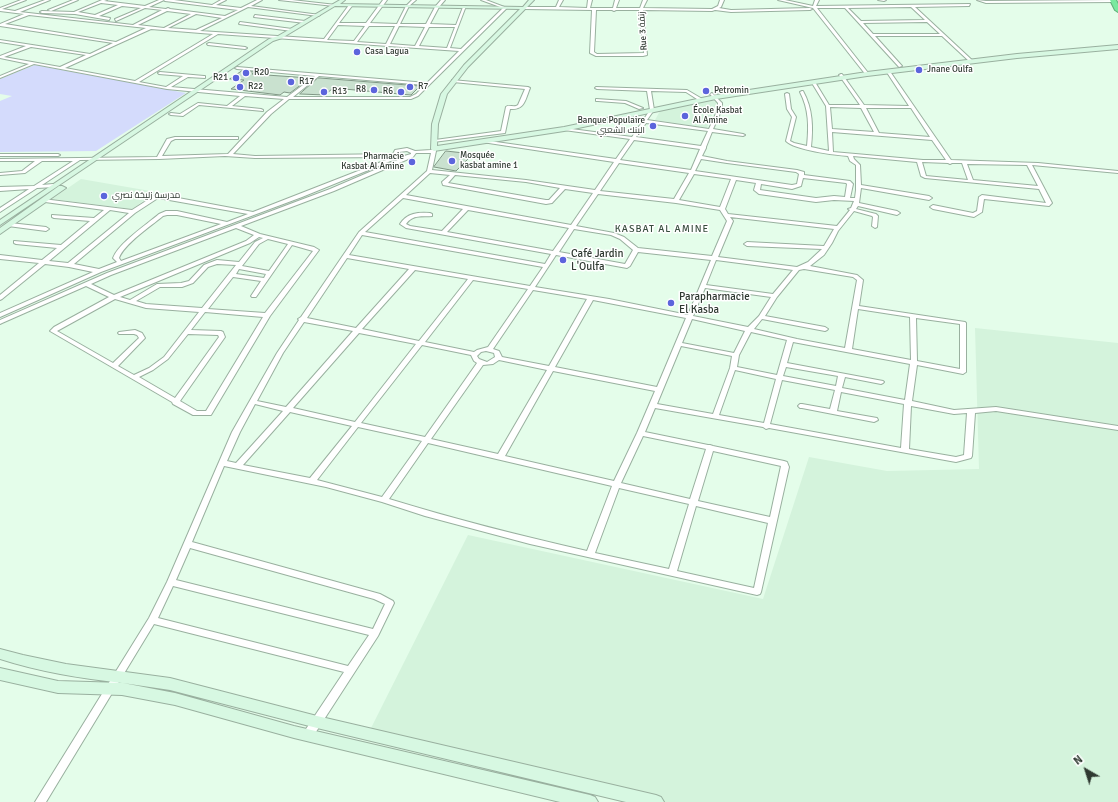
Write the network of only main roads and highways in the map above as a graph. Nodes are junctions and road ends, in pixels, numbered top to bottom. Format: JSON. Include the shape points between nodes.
{"nodes":[{"id":1,"x":1113,"y":1,"type":"edge"},
{"id":2,"x":1118,"y":10,"type":"edge"}],
"edges":[{"from":1,"to":2,"type":"highway"}]}
